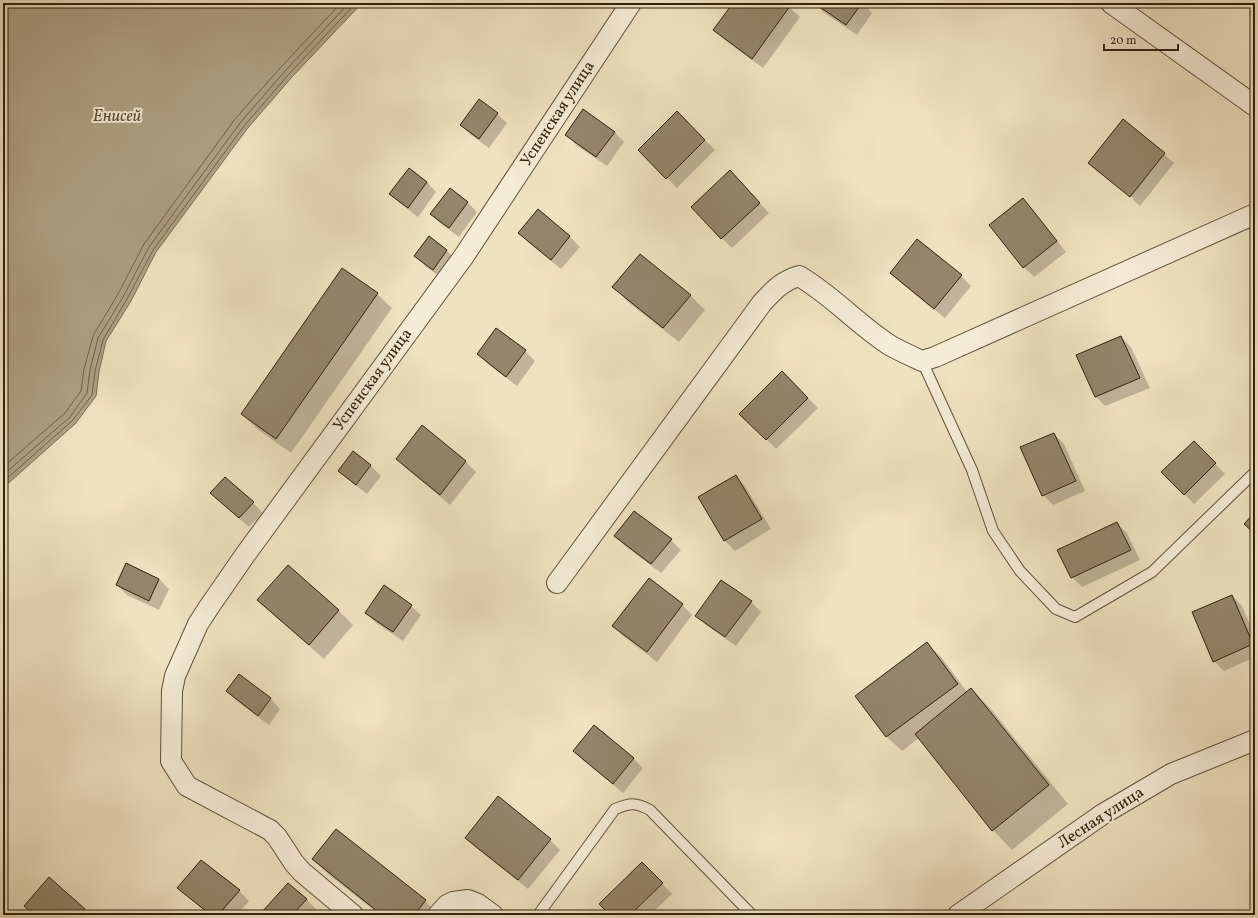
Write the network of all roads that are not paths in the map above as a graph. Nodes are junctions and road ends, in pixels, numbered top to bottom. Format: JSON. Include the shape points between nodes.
{"nodes":[{"id":1,"x":631,"y":3,"type":"edge"},
{"id":2,"x":1111,"y":3,"type":"edge"},
{"id":3,"x":1255,"y":106,"type":"edge"},
{"id":4,"x":1255,"y":214,"type":"edge"},
{"id":5,"x":922,"y":361,"type":"junction"},
{"id":6,"x":1255,"y":472,"type":"edge"},
{"id":7,"x":557,"y":583,"type":"dead end"},
{"id":8,"x":1255,"y":740,"type":"edge"},
{"id":9,"x":353,"y":915,"type":"edge"},
{"id":10,"x":438,"y":915,"type":"edge"},
{"id":11,"x":493,"y":915,"type":"edge"},
{"id":12,"x":538,"y":915,"type":"edge"},
{"id":13,"x":752,"y":915,"type":"edge"},
{"id":14,"x":958,"y":915,"type":"edge"}],
"edges":[{"from":1,"to":9,"type":"street","name":"Успенская улица","via":[[464,256],[245,555],[198,624],[175,676],[172,691],[171,761],[187,786],[270,830],[302,872]]},
{"from":2,"to":3,"type":"street"},
{"from":4,"to":5,"type":"street"},
{"from":5,"to":6,"type":"lane","via":[[972,470],[993,531],[1020,571],[1056,609],[1075,617],[1152,572]]},
{"from":5,"to":7,"type":"street","via":[[891,346],[799,276],[788,279],[762,303]]},
{"from":8,"to":14,"type":"street","name":"Лесная улица","via":[[1171,774],[1103,814]]},
{"from":10,"to":11,"type":"street","via":[[447,905],[468,900]]},
{"from":12,"to":13,"type":"lane","via":[[615,809],[628,804],[640,805],[650,810]]}]}
